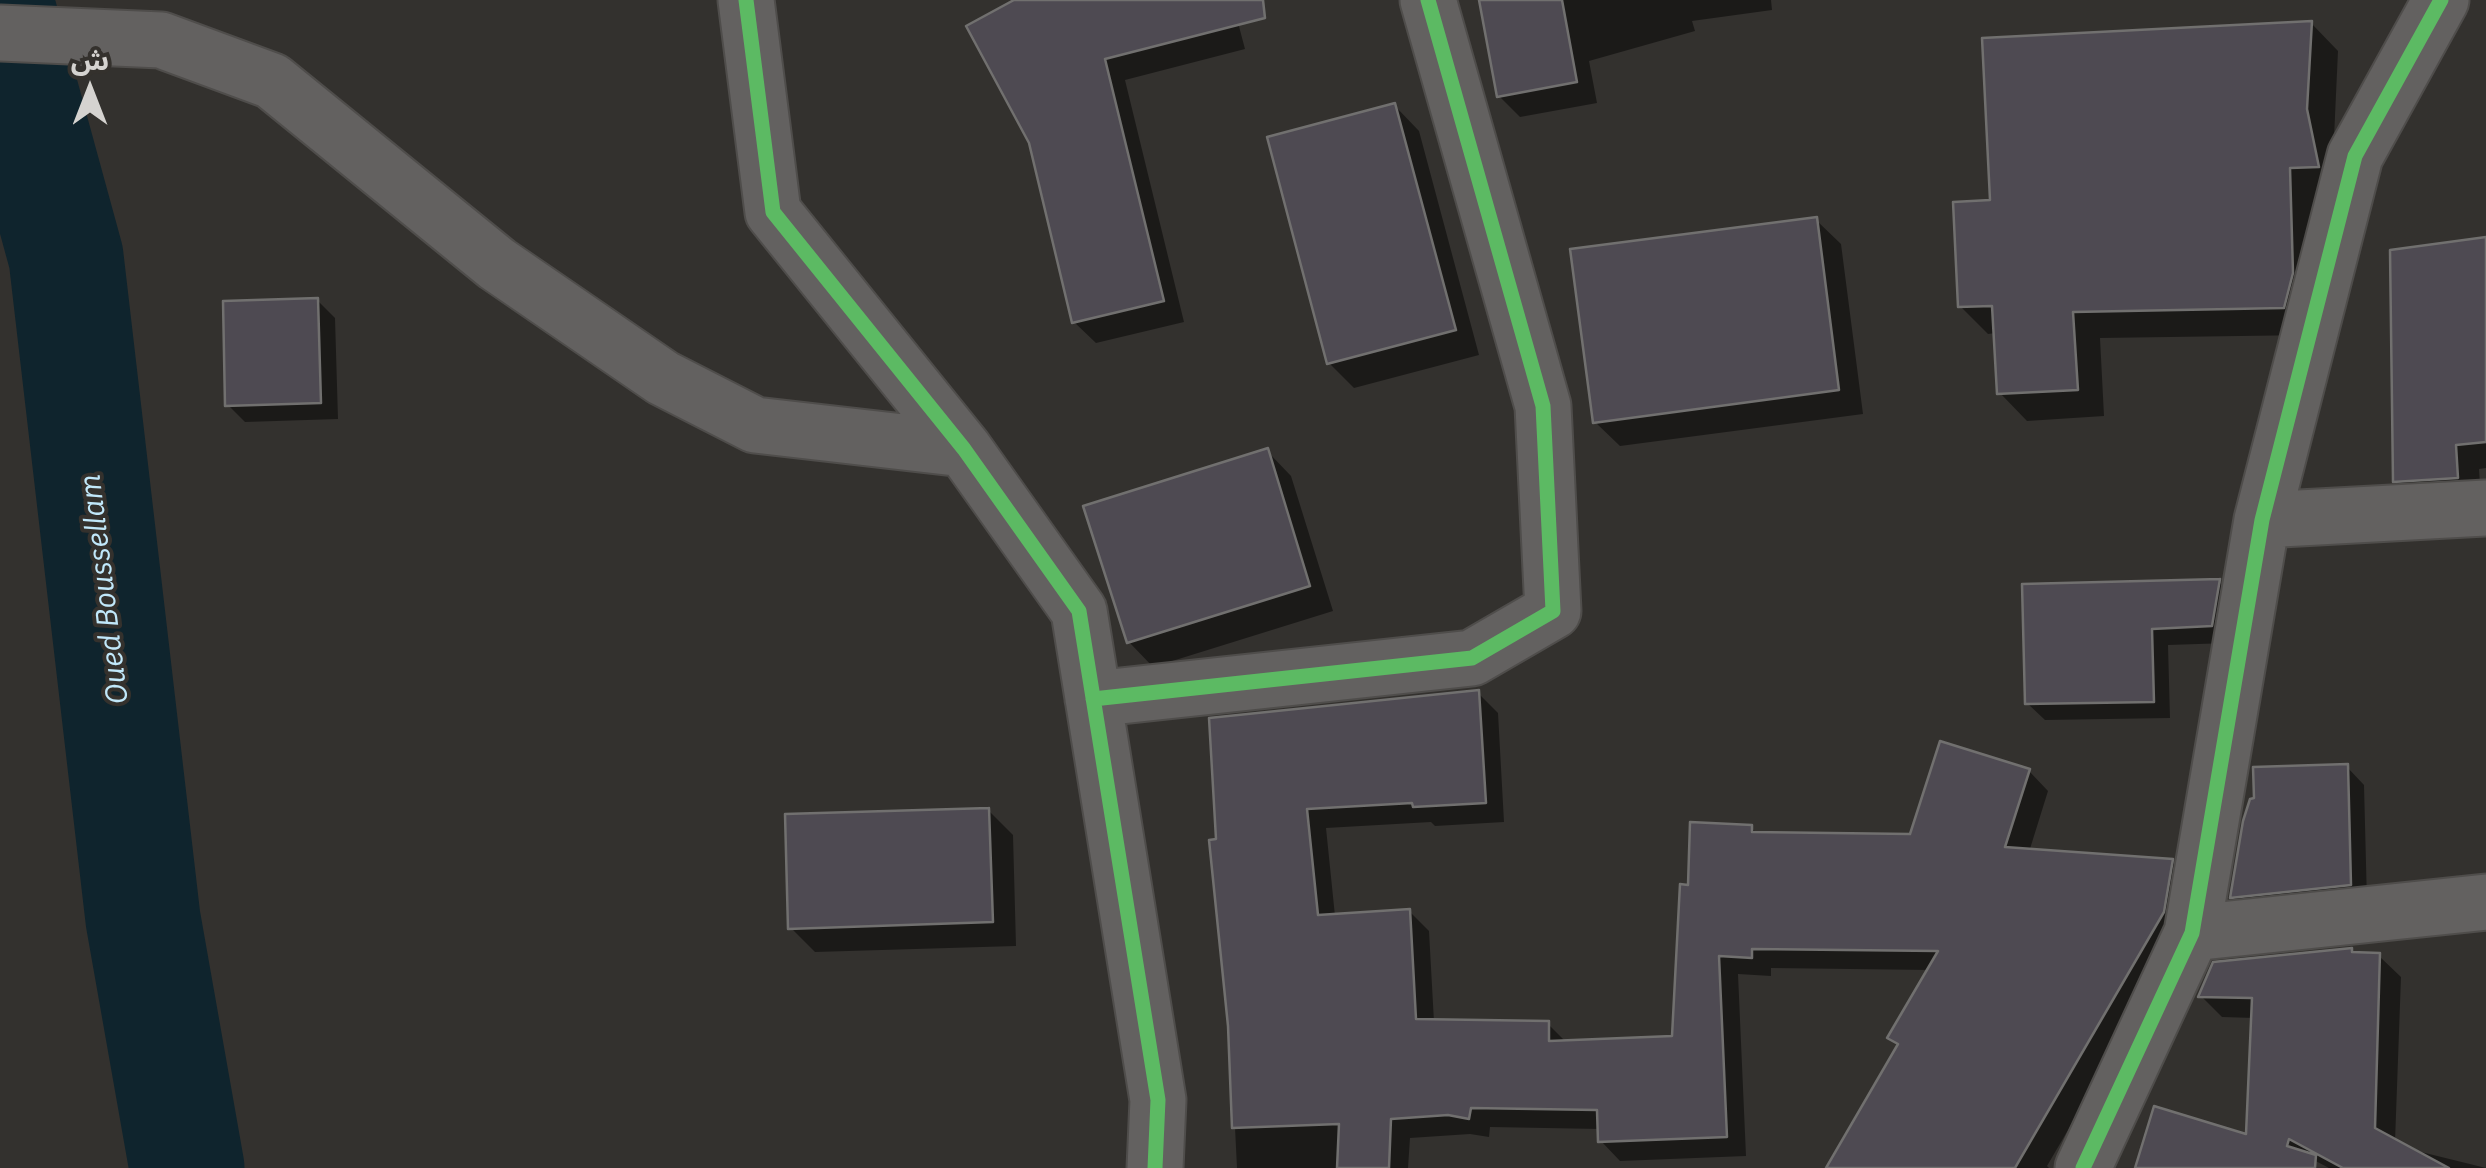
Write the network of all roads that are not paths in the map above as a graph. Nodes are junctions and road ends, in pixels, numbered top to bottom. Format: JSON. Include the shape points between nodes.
{"nodes":[{"id":1,"x":746,"y":0,"type":"edge"},
{"id":2,"x":1428,"y":0,"type":"edge"},
{"id":3,"x":2441,"y":0,"type":"edge"},
{"id":4,"x":0,"y":33,"type":"edge"},
{"id":5,"x":964,"y":449,"type":"junction"},
{"id":6,"x":2486,"y":508,"type":"edge"},
{"id":7,"x":2262,"y":520,"type":"junction"},
{"id":8,"x":1093,"y":698,"type":"junction"},
{"id":9,"x":2486,"y":902,"type":"edge"},
{"id":10,"x":2192,"y":933,"type":"junction"},
{"id":11,"x":1155,"y":1168,"type":"edge"},
{"id":12,"x":2083,"y":1168,"type":"edge"}],
"edges":[{"from":1,"to":5,"type":"street","via":[[773,212]]},
{"from":2,"to":8,"type":"street","via":[[1543,406],[1554,610],[1472,658]]},
{"from":3,"to":7,"type":"street","via":[[2355,156]]},
{"from":4,"to":5,"type":"street","via":[[161,40],[272,81],[498,264],[663,378],[755,425]]},
{"from":5,"to":8,"type":"street","via":[[1079,610]]},
{"from":6,"to":7,"type":"street"},
{"from":7,"to":10,"type":"street"},
{"from":8,"to":11,"type":"street","via":[[1158,1100]]},
{"from":9,"to":10,"type":"street"},
{"from":10,"to":12,"type":"street"}]}
